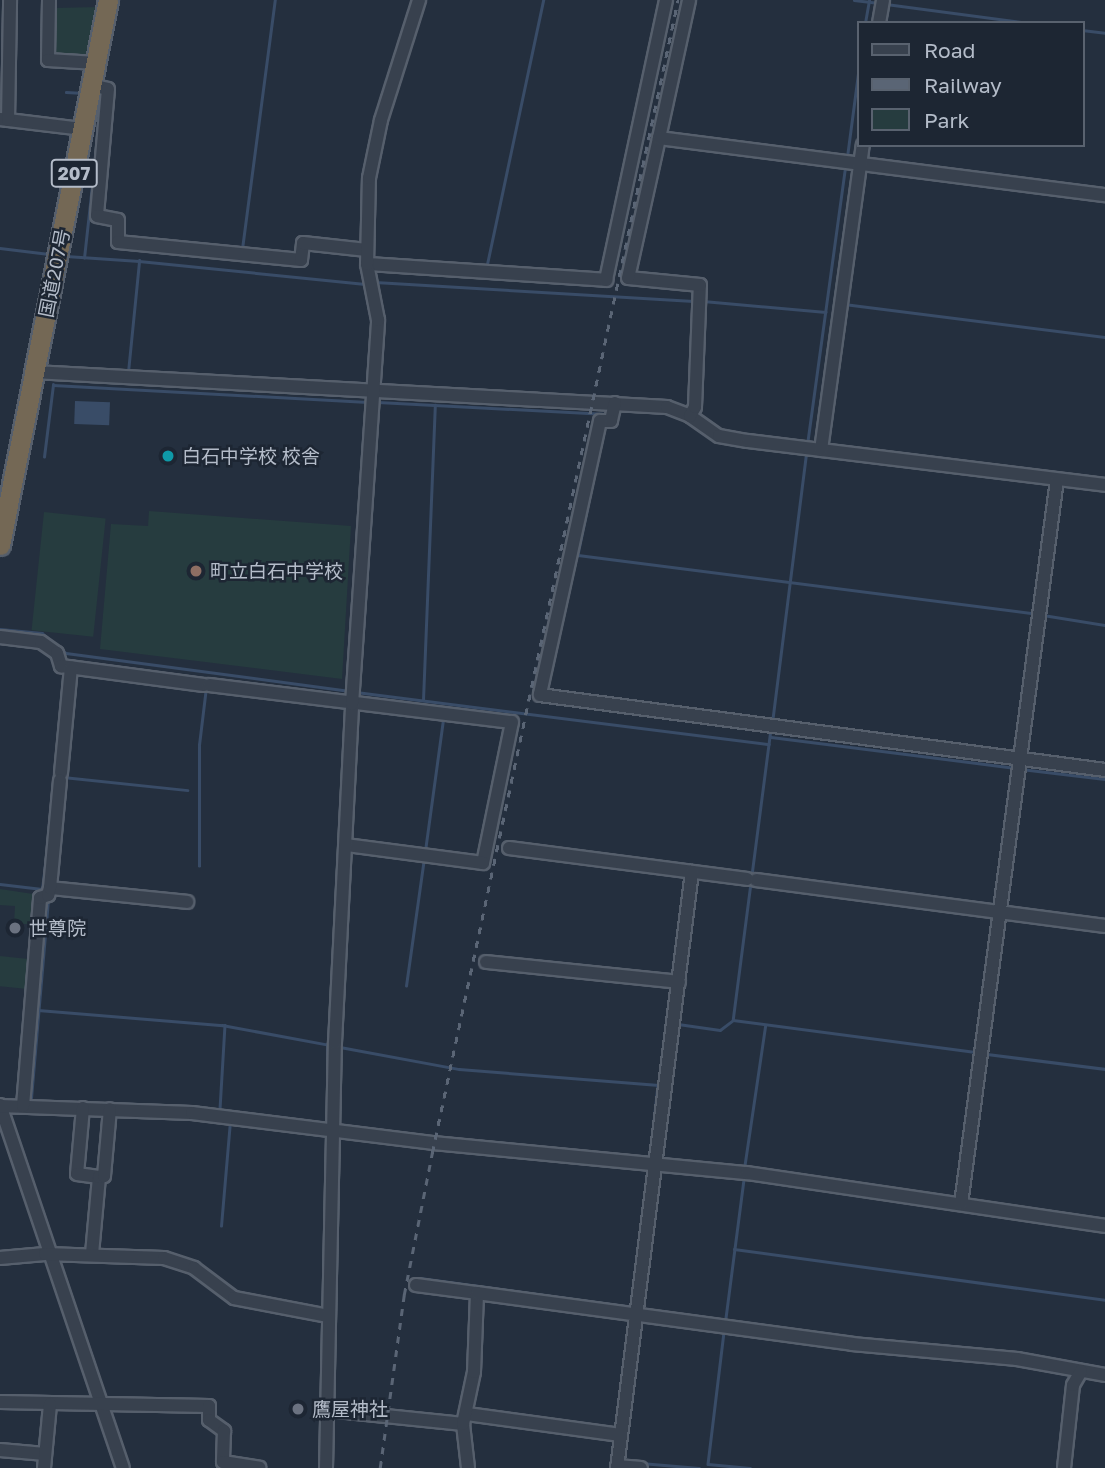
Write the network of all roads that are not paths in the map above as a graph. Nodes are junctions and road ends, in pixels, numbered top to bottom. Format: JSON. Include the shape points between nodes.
{"nodes":[{"id":1,"x":10,"y":0,"type":"edge"},
{"id":2,"x":49,"y":0,"type":"edge"},
{"id":3,"x":108,"y":0,"type":"edge"},
{"id":4,"x":419,"y":0,"type":"edge"},
{"id":5,"x":666,"y":0,"type":"edge"},
{"id":6,"x":689,"y":0,"type":"edge"},
{"id":7,"x":96,"y":63,"type":"junction"},
{"id":8,"x":90,"y":90,"type":"junction"},
{"id":9,"x":4,"y":119,"type":"edge"},
{"id":10,"x":83,"y":128,"type":"junction"},
{"id":11,"x":659,"y":138,"type":"junction"},
{"id":12,"x":862,"y":147,"type":"edge"},
{"id":13,"x":851,"y":163,"type":"junction"},
{"id":14,"x":1105,"y":195,"type":"edge"},
{"id":15,"x":367,"y":250,"type":"junction"},
{"id":16,"x":367,"y":264,"type":"junction"},
{"id":17,"x":34,"y":372,"type":"junction"},
{"id":18,"x":371,"y":398,"type":"junction"},
{"id":19,"x":615,"y":403,"type":"junction"},
{"id":20,"x":690,"y":416,"type":"junction"},
{"id":21,"x":812,"y":449,"type":"junction"},
{"id":22,"x":1057,"y":480,"type":"junction"},
{"id":23,"x":1105,"y":485,"type":"edge"},
{"id":24,"x":4,"y":500,"type":"edge"},
{"id":25,"x":0,"y":545,"type":"edge"},
{"id":26,"x":0,"y":637,"type":"edge"},
{"id":27,"x":66,"y":667,"type":"junction"},
{"id":28,"x":352,"y":696,"type":"junction"},
{"id":29,"x":1019,"y":766,"type":"junction"},
{"id":30,"x":1105,"y":770,"type":"edge"},
{"id":31,"x":347,"y":845,"type":"junction"},
{"id":32,"x":509,"y":848,"type":"dead end"},
{"id":33,"x":692,"y":872,"type":"junction"},
{"id":34,"x":50,"y":888,"type":"junction"},
{"id":35,"x":187,"y":902,"type":"dead end"},
{"id":36,"x":1000,"y":912,"type":"junction"},
{"id":37,"x":1105,"y":926,"type":"edge"},
{"id":38,"x":486,"y":962,"type":"dead end"},
{"id":39,"x":675,"y":981,"type":"junction"},
{"id":40,"x":0,"y":1106,"type":"edge"},
{"id":41,"x":23,"y":1106,"type":"junction"},
{"id":42,"x":83,"y":1108,"type":"junction"},
{"id":43,"x":110,"y":1109,"type":"junction"},
{"id":44,"x":328,"y":1132,"type":"junction"},
{"id":45,"x":656,"y":1163,"type":"junction"},
{"id":46,"x":99,"y":1177,"type":"junction"},
{"id":47,"x":961,"y":1204,"type":"junction"},
{"id":48,"x":1105,"y":1226,"type":"edge"},
{"id":49,"x":92,"y":1254,"type":"junction"},
{"id":50,"x":51,"y":1255,"type":"junction"},
{"id":51,"x":0,"y":1258,"type":"edge"},
{"id":52,"x":416,"y":1285,"type":"dead end"},
{"id":53,"x":477,"y":1293,"type":"junction"},
{"id":54,"x":637,"y":1310,"type":"junction"},
{"id":55,"x":325,"y":1316,"type":"junction"},
{"id":56,"x":1081,"y":1371,"type":"junction"},
{"id":57,"x":1105,"y":1375,"type":"edge"},
{"id":58,"x":0,"y":1402,"type":"edge"},
{"id":59,"x":50,"y":1404,"type":"junction"},
{"id":60,"x":102,"y":1404,"type":"junction"},
{"id":61,"x":327,"y":1410,"type":"junction"},
{"id":62,"x":465,"y":1419,"type":"junction"},
{"id":63,"x":618,"y":1434,"type":"junction"},
{"id":64,"x":0,"y":1450,"type":"edge"},
{"id":65,"x":45,"y":1454,"type":"junction"},
{"id":66,"x":617,"y":1464,"type":"edge"},
{"id":67,"x":223,"y":1465,"type":"edge"},
{"id":68,"x":44,"y":1468,"type":"edge"},
{"id":69,"x":123,"y":1468,"type":"edge"},
{"id":70,"x":260,"y":1468,"type":"edge"},
{"id":71,"x":326,"y":1468,"type":"edge"},
{"id":72,"x":468,"y":1468,"type":"edge"},
{"id":73,"x":641,"y":1468,"type":"edge"},
{"id":74,"x":1063,"y":1468,"type":"edge"}],
"edges":[{"from":1,"to":9,"type":"street"},
{"from":2,"to":7,"type":"street","via":[[48,60]]},
{"from":3,"to":7,"type":"highway","name":"国道207号","number":"207"},
{"from":4,"to":15,"type":"street","via":[[369,178]]},
{"from":5,"to":16,"type":"street","via":[[606,280]]},
{"from":6,"to":11,"type":"street"},
{"from":7,"to":8,"type":"highway","name":"国道207号","number":"207"},
{"from":8,"to":10,"type":"highway","name":"国道207号","number":"207"},
{"from":8,"to":15,"type":"street","via":[[108,89],[97,216],[118,220],[118,242],[301,260],[303,243]]},
{"from":9,"to":10,"type":"street"},
{"from":10,"to":17,"type":"highway","name":"国道207号","number":"207"},
{"from":11,"to":13,"type":"street"},
{"from":11,"to":20,"type":"street","via":[[628,278],[700,285],[695,407]]},
{"from":12,"to":13,"type":"street"},
{"from":13,"to":14,"type":"street"},
{"from":13,"to":21,"type":"street","via":[[842,304]]},
{"from":15,"to":16,"type":"street"},
{"from":16,"to":18,"type":"street","via":[[378,320]]},
{"from":17,"to":18,"type":"street"},
{"from":17,"to":24,"type":"highway","name":"国道207号","number":"207"},
{"from":18,"to":19,"type":"street"},
{"from":18,"to":28,"type":"street"},
{"from":19,"to":20,"type":"street","via":[[667,407]]},
{"from":19,"to":29,"type":"street","via":[[611,421],[600,421],[540,695]]},
{"from":20,"to":21,"type":"street","via":[[719,436]]},
{"from":21,"to":22,"type":"street"},
{"from":22,"to":23,"type":"street"},
{"from":22,"to":29,"type":"street"},
{"from":24,"to":25,"type":"highway","name":"国道207号","number":"207"},
{"from":26,"to":27,"type":"street","via":[[41,642],[57,653]]},
{"from":27,"to":28,"type":"street","via":[[206,685]]},
{"from":27,"to":34,"type":"street"},
{"from":28,"to":31,"type":"street"},
{"from":28,"to":31,"type":"street","via":[[444,715],[512,722],[482,863]]},
{"from":29,"to":30,"type":"street"},
{"from":29,"to":36,"type":"street"},
{"from":31,"to":44,"type":"street"},
{"from":32,"to":33,"type":"street"},
{"from":33,"to":36,"type":"street"},
{"from":33,"to":39,"type":"street"},
{"from":34,"to":35,"type":"street"},
{"from":34,"to":41,"type":"street","via":[[48,895],[40,898]]},
{"from":36,"to":37,"type":"street"},
{"from":36,"to":47,"type":"street"},
{"from":38,"to":39,"type":"street"},
{"from":39,"to":45,"type":"street"},
{"from":40,"to":41,"type":"street"},
{"from":40,"to":50,"type":"street"},
{"from":41,"to":42,"type":"street"},
{"from":42,"to":43,"type":"street"},
{"from":42,"to":46,"type":"street","via":[[77,1174]]},
{"from":43,"to":44,"type":"street","via":[[230,1118]]},
{"from":43,"to":46,"type":"street","via":[[103,1176]]},
{"from":44,"to":45,"type":"street"},
{"from":44,"to":55,"type":"street"},
{"from":45,"to":47,"type":"street"},
{"from":45,"to":54,"type":"street"},
{"from":46,"to":49,"type":"street"},
{"from":47,"to":48,"type":"street"},
{"from":49,"to":50,"type":"street"},
{"from":49,"to":55,"type":"street","via":[[164,1258],[194,1268],[234,1298]]},
{"from":50,"to":51,"type":"street"},
{"from":50,"to":60,"type":"street"},
{"from":52,"to":53,"type":"street"},
{"from":53,"to":54,"type":"street"},
{"from":53,"to":62,"type":"street","via":[[474,1372]]},
{"from":54,"to":56,"type":"street","via":[[725,1326],[1017,1359]]},
{"from":54,"to":63,"type":"street"},
{"from":55,"to":61,"type":"street"},
{"from":56,"to":57,"type":"street"},
{"from":56,"to":74,"type":"street","via":[[1073,1385]]},
{"from":58,"to":59,"type":"street"},
{"from":59,"to":60,"type":"street"},
{"from":59,"to":65,"type":"street"},
{"from":60,"to":67,"type":"street","via":[[209,1406],[209,1420],[224,1431]]},
{"from":60,"to":69,"type":"street"},
{"from":61,"to":62,"type":"street"},
{"from":61,"to":71,"type":"street"},
{"from":62,"to":63,"type":"street"},
{"from":62,"to":72,"type":"street"},
{"from":63,"to":66,"type":"street"},
{"from":64,"to":65,"type":"street"},
{"from":65,"to":68,"type":"street"},
{"from":66,"to":73,"type":"street"},
{"from":67,"to":70,"type":"street"}]}
